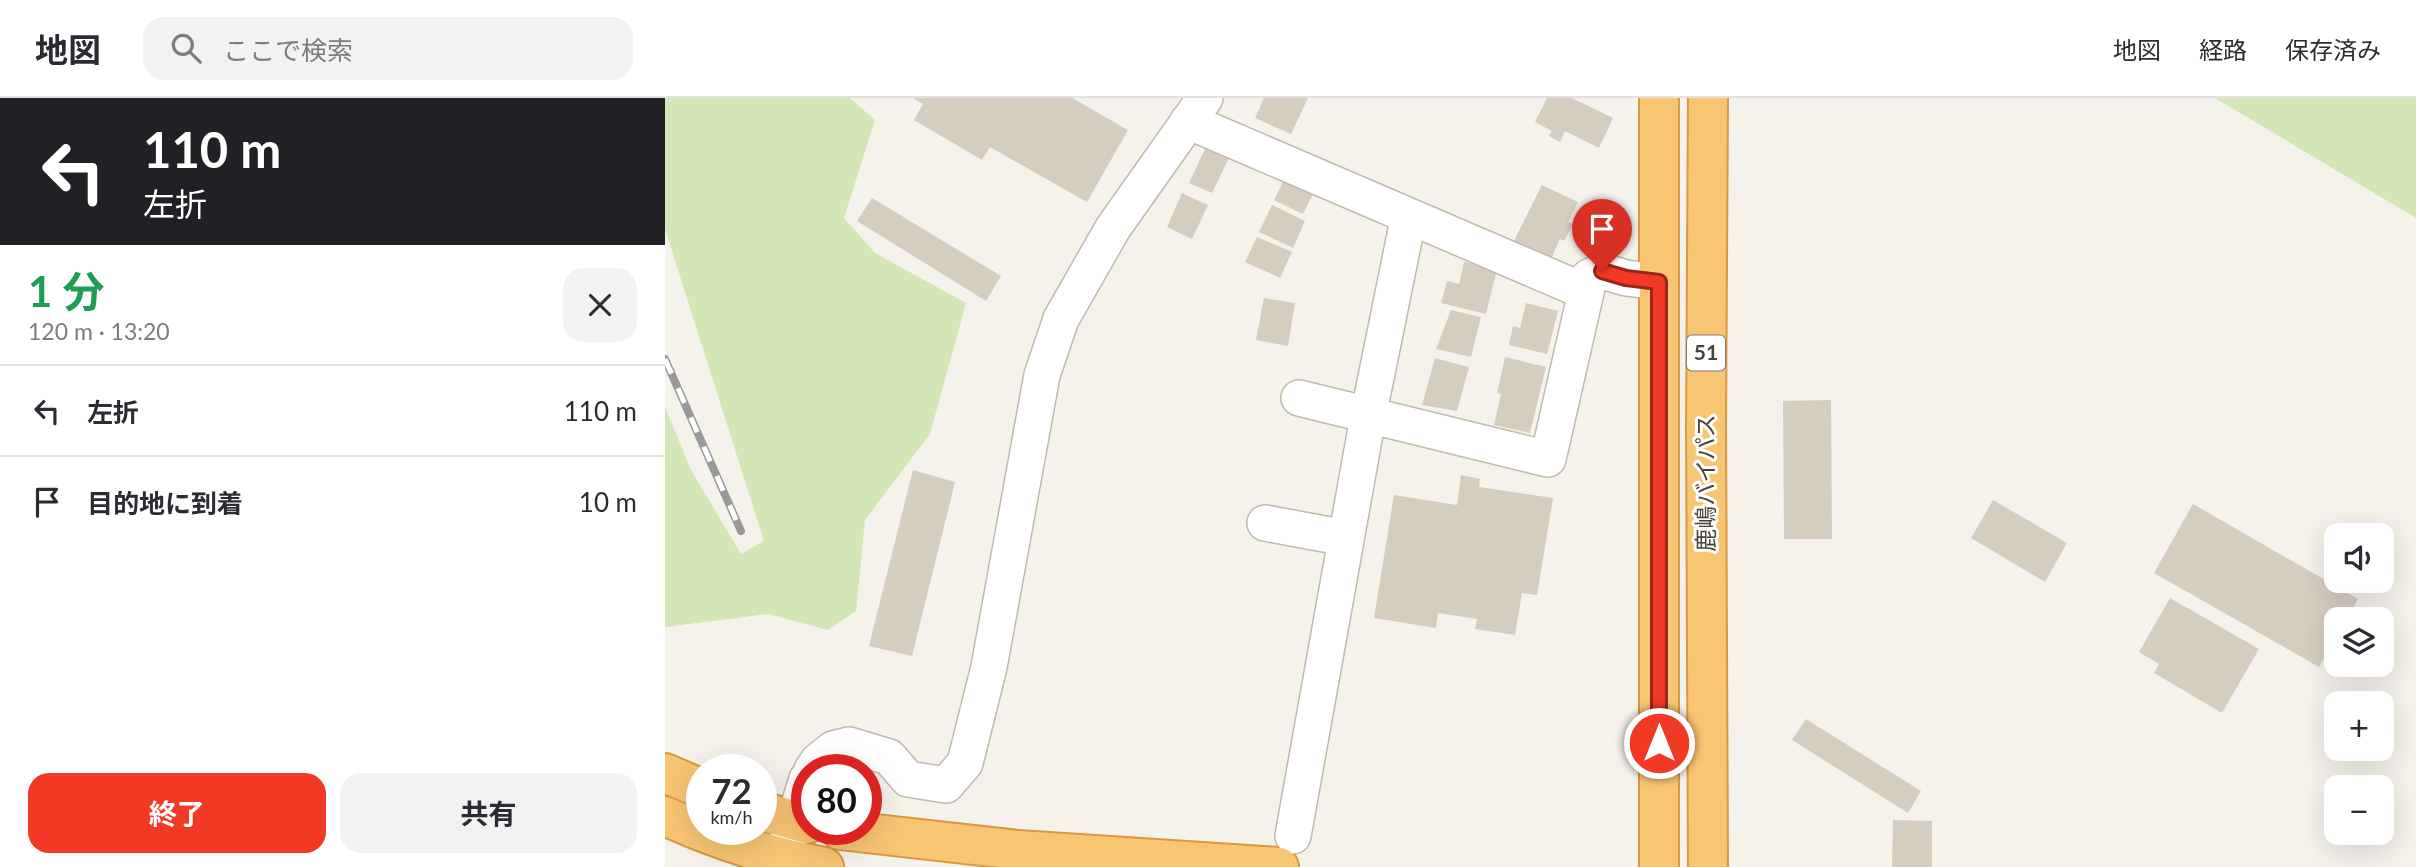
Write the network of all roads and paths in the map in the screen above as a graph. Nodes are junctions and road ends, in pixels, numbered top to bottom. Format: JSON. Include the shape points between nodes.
{"nodes":[{"id":1,"x":1659,"y":98,"type":"edge"},
{"id":2,"x":1708,"y":98,"type":"edge"},
{"id":3,"x":1196,"y":110,"type":"edge"},
{"id":4,"x":1407,"y":225,"type":"dead end"},
{"id":5,"x":1659,"y":282,"type":"junction"},
{"id":6,"x":1585,"y":292,"type":"junction"},
{"id":7,"x":1299,"y":398,"type":"dead end"},
{"id":8,"x":1368,"y":417,"type":"junction"},
{"id":9,"x":1265,"y":523,"type":"dead end"},
{"id":10,"x":1346,"y":538,"type":"junction"},
{"id":11,"x":827,"y":754,"type":"edge"},
{"id":12,"x":879,"y":754,"type":"edge"},
{"id":13,"x":882,"y":755,"type":"edge"},
{"id":14,"x":665,"y":773,"type":"edge"},
{"id":15,"x":686,"y":782,"type":"edge"},
{"id":16,"x":665,"y":816,"type":"edge"},
{"id":17,"x":787,"y":819,"type":"edge"},
{"id":18,"x":882,"y":835,"type":"edge"},
{"id":19,"x":1286,"y":851,"type":"edge"},
{"id":20,"x":781,"y":863,"type":"edge"},
{"id":21,"x":824,"y":867,"type":"edge"},
{"id":22,"x":1659,"y":867,"type":"edge"},
{"id":23,"x":1709,"y":867,"type":"edge"}],
"edges":[{"from":1,"to":5,"type":"highway","name":"鹿嶋バイパス","number":"51"},
{"from":2,"to":23,"type":"highway","name":"鹿嶋バイパス","number":"51"},
{"from":3,"to":6,"type":"street"},
{"from":3,"to":13,"type":"street","via":[[1113,228],[1058,330],[1042,375],[989,667],[965,763],[946,785],[908,779]]},
{"from":4,"to":8,"type":"street"},
{"from":5,"to":6,"type":"street","via":[[1602,271],[1589,277]]},
{"from":5,"to":22,"type":"highway","name":"鹿嶋バイパス","number":"51"},
{"from":6,"to":8,"type":"street","via":[[1548,459]]},
{"from":7,"to":8,"type":"street"},
{"from":8,"to":10,"type":"street"},
{"from":9,"to":10,"type":"street"},
{"from":10,"to":19,"type":"street"},
{"from":11,"to":12,"type":"street","via":[[849,745]]},
{"from":14,"to":15,"type":"highway"},
{"from":16,"to":20,"type":"highway"},
{"from":17,"to":20,"type":"street"},
{"from":18,"to":19,"type":"highway","via":[[1018,850]]},
{"from":20,"to":21,"type":"highway"}]}
